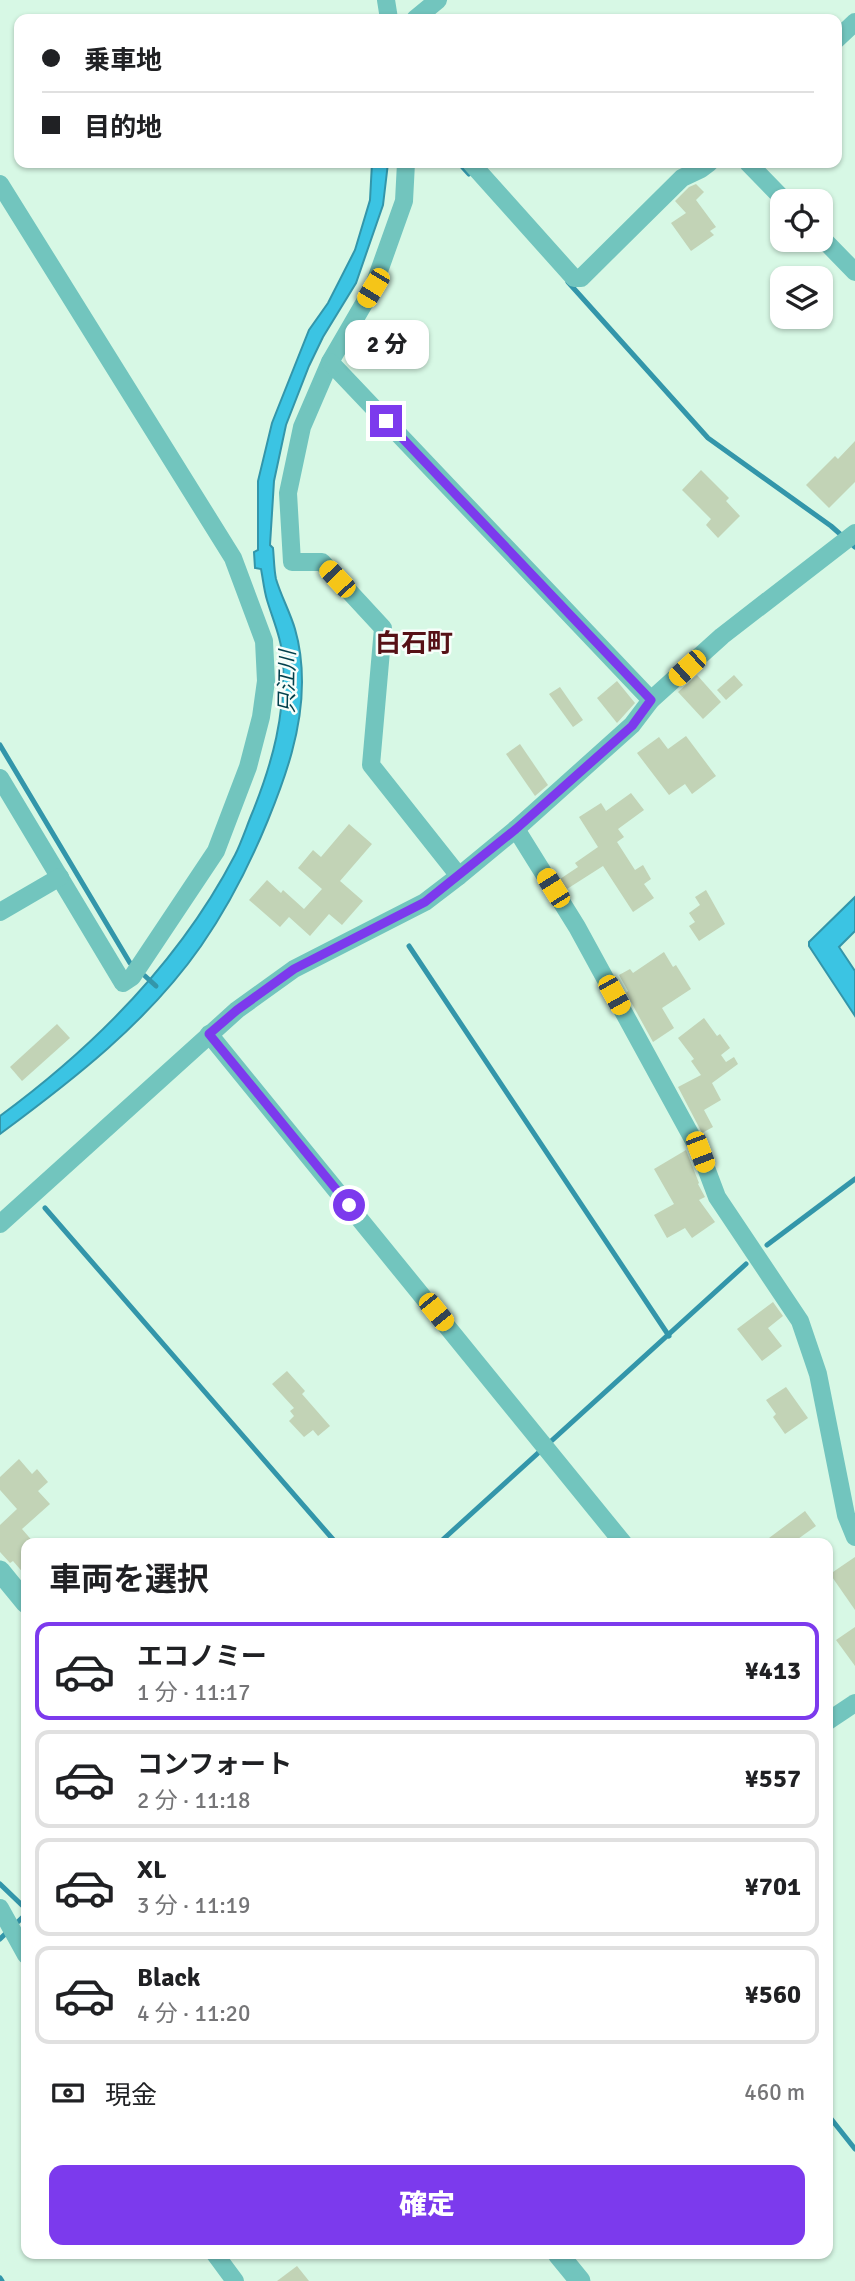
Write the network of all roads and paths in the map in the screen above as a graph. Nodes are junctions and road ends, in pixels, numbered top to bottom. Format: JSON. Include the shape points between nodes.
{"nodes":[{"id":1,"x":438,"y":0,"type":"edge"},
{"id":2,"x":421,"y":14,"type":"edge"},
{"id":3,"x":855,"y":22,"type":"edge"},
{"id":4,"x":842,"y":34,"type":"edge"},
{"id":5,"x":406,"y":168,"type":"edge"},
{"id":6,"x":475,"y":168,"type":"edge"},
{"id":7,"x":702,"y":168,"type":"edge"},
{"id":8,"x":753,"y":168,"type":"edge"},
{"id":9,"x":0,"y":184,"type":"edge"},
{"id":10,"x":773,"y":189,"type":"edge"},
{"id":11,"x":833,"y":249,"type":"edge"},
{"id":12,"x":855,"y":272,"type":"edge"},
{"id":13,"x":330,"y":362,"type":"junction"},
{"id":14,"x":849,"y":537,"type":"edge"},
{"id":15,"x":651,"y":700,"type":"junction"},
{"id":16,"x":0,"y":778,"type":"edge"},
{"id":17,"x":516,"y":829,"type":"junction"},
{"id":18,"x":459,"y":876,"type":"junction"},
{"id":19,"x":60,"y":877,"type":"junction"},
{"id":20,"x":0,"y":912,"type":"edge"},
{"id":21,"x":209,"y":1034,"type":"junction"},
{"id":22,"x":0,"y":1224,"type":"edge"},
{"id":23,"x":855,"y":1537,"type":"edge"},
{"id":24,"x":619,"y":1538,"type":"edge"},
{"id":25,"x":0,"y":1571,"type":"edge"},
{"id":26,"x":21,"y":1597,"type":"edge"},
{"id":27,"x":855,"y":1703,"type":"edge"},
{"id":28,"x":833,"y":1718,"type":"edge"},
{"id":29,"x":7,"y":1921,"type":"edge"},
{"id":30,"x":21,"y":1946,"type":"edge"},
{"id":31,"x":219,"y":2259,"type":"edge"},
{"id":32,"x":562,"y":2259,"type":"edge"},
{"id":33,"x":235,"y":2281,"type":"edge"},
{"id":34,"x":580,"y":2281,"type":"edge"}],
"edges":[{"from":1,"to":2,"type":"street"},
{"from":3,"to":4,"type":"street"},
{"from":5,"to":13,"type":"street","via":[[404,201],[373,288]]},
{"from":6,"to":7,"type":"street","via":[[574,278],[581,278],[682,178]]},
{"from":8,"to":10,"type":"street"},
{"from":9,"to":19,"type":"street","via":[[233,558],[264,640],[266,681],[261,718],[216,851],[132,977],[123,983]]},
{"from":11,"to":12,"type":"street"},
{"from":13,"to":15,"type":"street"},
{"from":13,"to":18,"type":"street","via":[[302,427],[288,493],[292,562],[322,562],[383,628],[371,765]]},
{"from":14,"to":15,"type":"street","via":[[722,636]]},
{"from":15,"to":17,"type":"street","via":[[632,726]]},
{"from":16,"to":19,"type":"street"},
{"from":17,"to":18,"type":"street"},
{"from":17,"to":23,"type":"street","via":[[597,962],[700,1152],[717,1197],[800,1321],[818,1374],[846,1515]]},
{"from":18,"to":21,"type":"street","via":[[425,902],[294,969]]},
{"from":19,"to":20,"type":"street"},
{"from":21,"to":22,"type":"street"},
{"from":21,"to":24,"type":"street"},
{"from":25,"to":26,"type":"street"},
{"from":27,"to":28,"type":"street"},
{"from":29,"to":30,"type":"street"},
{"from":31,"to":33,"type":"street"},
{"from":32,"to":34,"type":"street"}]}
